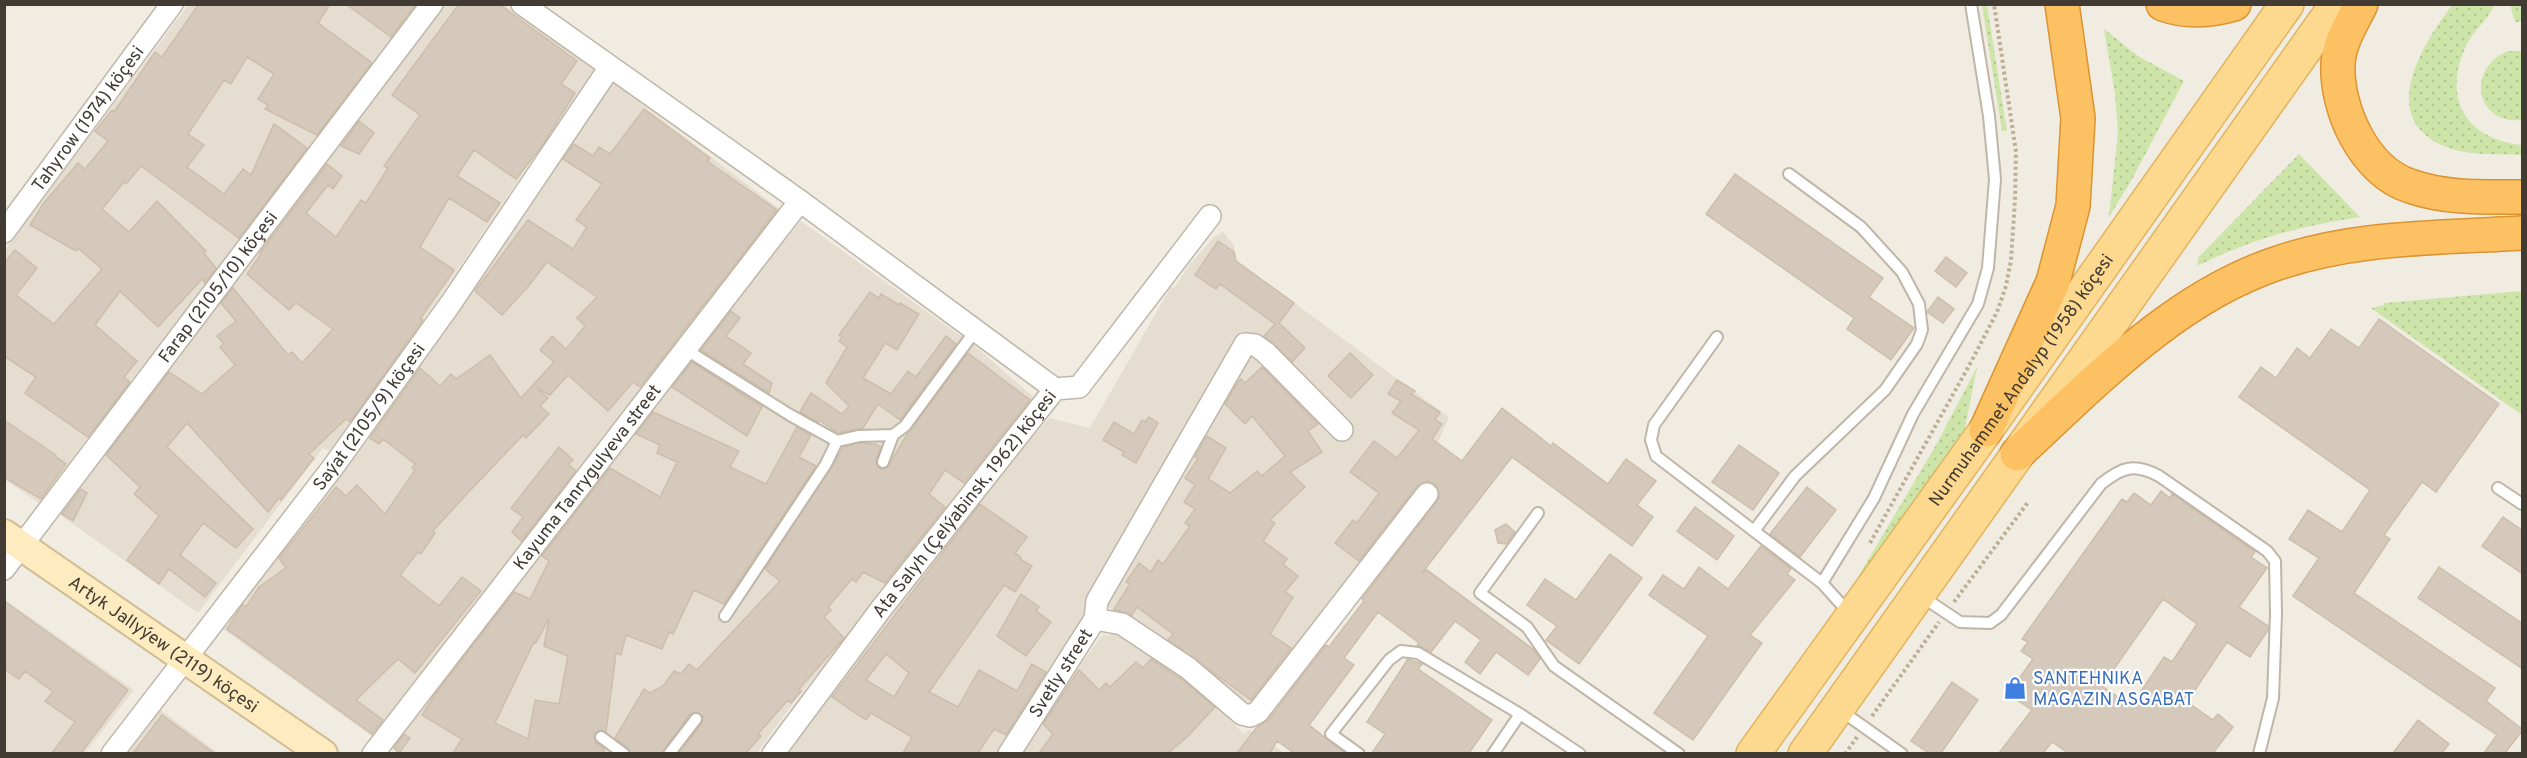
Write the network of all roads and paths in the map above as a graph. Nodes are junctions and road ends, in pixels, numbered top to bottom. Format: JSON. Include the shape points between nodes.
{"nodes":[{"id":1,"x":172,"y":4,"type":"edge"},
{"id":2,"x":432,"y":4,"type":"edge"},
{"id":3,"x":522,"y":4,"type":"edge"},
{"id":4,"x":1971,"y":4,"type":"edge"},
{"id":5,"x":2062,"y":4,"type":"edge"},
{"id":6,"x":2163,"y":4,"type":"edge"},
{"id":7,"x":2234,"y":4,"type":"edge"},
{"id":8,"x":2287,"y":4,"type":"edge"},
{"id":9,"x":2337,"y":4,"type":"edge"},
{"id":10,"x":2361,"y":4,"type":"edge"},
{"id":11,"x":610,"y":67,"type":"junction"},
{"id":12,"x":1789,"y":174,"type":"dead end"},
{"id":13,"x":2523,"y":196,"type":"edge"},
{"id":14,"x":800,"y":201,"type":"junction"},
{"id":15,"x":1210,"y":216,"type":"dead end"},
{"id":16,"x":4,"y":232,"type":"edge"},
{"id":17,"x":2523,"y":233,"type":"edge"},
{"id":18,"x":975,"y":331,"type":"junction"},
{"id":19,"x":1717,"y":337,"type":"dead end"},
{"id":20,"x":685,"y":350,"type":"junction"},
{"id":21,"x":1054,"y":389,"type":"junction"},
{"id":22,"x":1342,"y":430,"type":"dead end"},
{"id":23,"x":1986,"y":430,"type":"junction"},
{"id":24,"x":893,"y":435,"type":"junction"},
{"id":25,"x":837,"y":441,"type":"junction"},
{"id":26,"x":2017,"y":454,"type":"junction"},
{"id":27,"x":883,"y":462,"type":"dead end"},
{"id":28,"x":2498,"y":488,"type":"dead end"},
{"id":29,"x":1427,"y":494,"type":"dead end"},
{"id":30,"x":2523,"y":504,"type":"edge"},
{"id":31,"x":1538,"y":513,"type":"dead end"},
{"id":32,"x":1754,"y":531,"type":"junction"},
{"id":33,"x":13,"y":541,"type":"edge"},
{"id":34,"x":4,"y":569,"type":"edge"},
{"id":35,"x":1822,"y":583,"type":"junction"},
{"id":36,"x":1918,"y":594,"type":"junction"},
{"id":37,"x":1851,"y":615,"type":"junction"},
{"id":38,"x":725,"y":616,"type":"dead end"},
{"id":39,"x":1095,"y":620,"type":"junction"},
{"id":40,"x":185,"y":659,"type":"junction"},
{"id":41,"x":1837,"y":708,"type":"junction"},
{"id":42,"x":1521,"y":714,"type":"junction"},
{"id":43,"x":696,"y":719,"type":"dead end"},
{"id":44,"x":601,"y":737,"type":"dead end"},
{"id":45,"x":112,"y":753,"type":"edge"},
{"id":46,"x":323,"y":753,"type":"edge"},
{"id":47,"x":373,"y":753,"type":"edge"},
{"id":48,"x":624,"y":753,"type":"edge"},
{"id":49,"x":669,"y":753,"type":"edge"},
{"id":50,"x":773,"y":753,"type":"edge"},
{"id":51,"x":1009,"y":753,"type":"edge"},
{"id":52,"x":1359,"y":753,"type":"edge"},
{"id":53,"x":1493,"y":753,"type":"edge"},
{"id":54,"x":1580,"y":753,"type":"edge"},
{"id":55,"x":1679,"y":753,"type":"edge"},
{"id":56,"x":1753,"y":753,"type":"edge"},
{"id":57,"x":1805,"y":753,"type":"edge"},
{"id":58,"x":1902,"y":753,"type":"edge"},
{"id":59,"x":2259,"y":753,"type":"edge"}],
"edges":[{"from":1,"to":16,"type":"street","name":"Tahyrow (1974) köçesi"},
{"from":2,"to":33,"type":"street","name":"Farap (2105/10) köçesi"},
{"from":3,"to":11,"type":"street"},
{"from":4,"to":35,"type":"lane","via":[[1995,179],[1988,268],[1978,304],[1913,414],[1874,498]]},
{"from":5,"to":23,"type":"highway","via":[[2078,118],[2073,206],[2053,282]]},
{"from":6,"to":7,"type":"highway","via":[[2185,11]]},
{"from":8,"to":23,"type":"main road","name":"Nurmuhammet Andalyp (1958) köçesi"},
{"from":9,"to":26,"type":"main road"},
{"from":10,"to":13,"type":"highway","via":[[2343,39],[2338,62],[2342,103],[2359,143],[2407,186],[2465,198]]},
{"from":11,"to":14,"type":"street"},
{"from":11,"to":40,"type":"street","name":"Saýat (2105/9) köçesi","via":[[451,303],[333,467]]},
{"from":12,"to":32,"type":"lane","via":[[1861,227],[1902,272],[1919,304],[1922,330],[1917,344],[1885,390],[1795,476]]},
{"from":14,"to":18,"type":"street"},
{"from":14,"to":20,"type":"street","name":"Kayuma Tanrygulyeva street"},
{"from":15,"to":21,"type":"street","name":"Ata Salyh (Çelýabinsk, 1962) köçesi","via":[[1079,387]]},
{"from":17,"to":26,"type":"highway","via":[[2372,242],[2275,264],[2229,283],[2150,336]]},
{"from":18,"to":21,"type":"street"},
{"from":18,"to":24,"type":"lane","via":[[905,426]]},
{"from":19,"to":32,"type":"lane","via":[[1654,424],[1651,440],[1656,456]]},
{"from":20,"to":25,"type":"lane"},
{"from":20,"to":47,"type":"street","name":"Kayuma Tanrygulyeva street"},
{"from":21,"to":50,"type":"street","name":"Ata Salyh (Çelýabinsk, 1962) köçesi"},
{"from":22,"to":39,"type":"street","via":[[1265,352],[1245,344],[1097,602]]},
{"from":23,"to":37,"type":"main road","name":"Nurmuhammet Andalyp (1958) köçesi"},
{"from":24,"to":25,"type":"lane"},
{"from":24,"to":27,"type":"lane"},
{"from":25,"to":38,"type":"lane","via":[[826,464]]},
{"from":26,"to":36,"type":"main road"},
{"from":28,"to":30,"type":"lane"},
{"from":29,"to":39,"type":"street","name":"Svetly street","via":[[1258,712],[1250,716],[1242,714],[1188,668],[1122,624]]},
{"from":31,"to":55,"type":"lane","via":[[1480,593],[1527,627],[1554,666]]},
{"from":32,"to":35,"type":"lane"},
{"from":33,"to":34,"type":"street","name":"Farap (2105/10) köçesi"},
{"from":33,"to":40,"type":"street","name":"Artyk Jallyýew (2119) köçesi"},
{"from":35,"to":37,"type":"lane"},
{"from":36,"to":41,"type":"main road"},
{"from":36,"to":59,"type":"lane","via":[[1960,622],[1990,623],[2001,615],[2101,484],[2117,471],[2145,469],[2267,551],[2275,561],[2273,698]]},
{"from":37,"to":56,"type":"main road","name":"Nurmuhammet Andalyp (1958) köçesi"},
{"from":39,"to":51,"type":"street","name":"Svetly street"},
{"from":40,"to":45,"type":"street","name":"Saýat (2105/9) köçesi"},
{"from":40,"to":46,"type":"street","name":"Artyk Jallyýew (2119) köçesi"},
{"from":41,"to":57,"type":"main road"},
{"from":41,"to":58,"type":"lane"},
{"from":42,"to":52,"type":"lane","via":[[1418,653],[1401,651],[1389,660],[1331,734]]},
{"from":42,"to":53,"type":"lane"},
{"from":42,"to":54,"type":"lane"},
{"from":43,"to":49,"type":"lane"},
{"from":44,"to":48,"type":"lane"}]}
